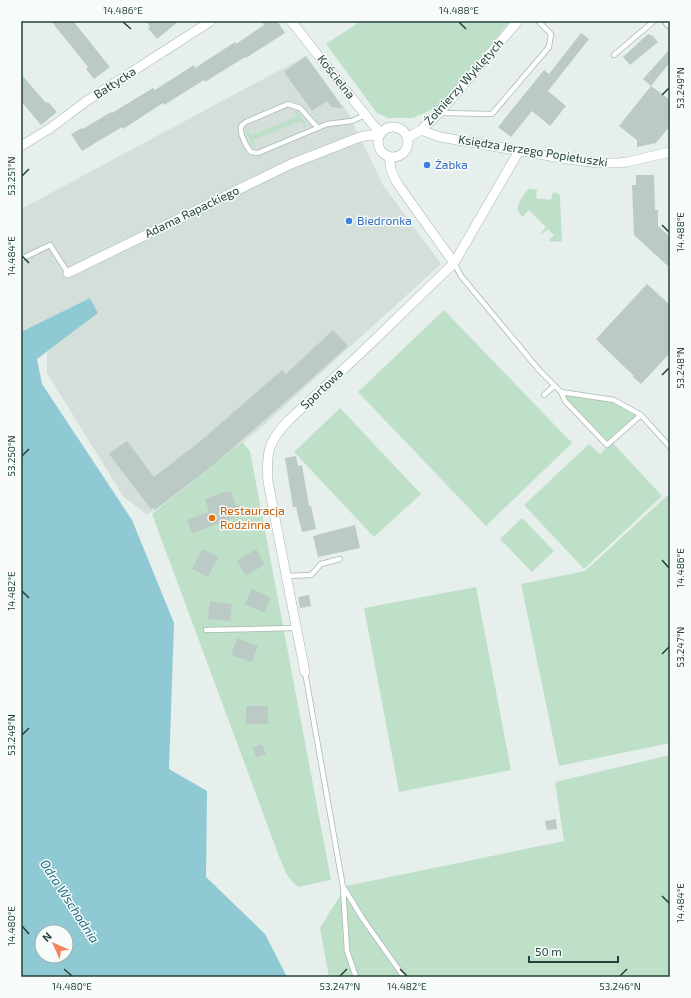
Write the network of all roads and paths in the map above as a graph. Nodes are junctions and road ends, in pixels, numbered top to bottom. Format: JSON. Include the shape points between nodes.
{"nodes":[{"id":1,"x":211,"y":21,"type":"edge"},
{"id":2,"x":291,"y":21,"type":"edge"},
{"id":3,"x":518,"y":21,"type":"edge"},
{"id":4,"x":538,"y":21,"type":"edge"},
{"id":5,"x":654,"y":21,"type":"edge"},
{"id":6,"x":614,"y":55,"type":"dead end"},
{"id":7,"x":439,"y":113,"type":"junction"},
{"id":8,"x":365,"y":115,"type":"junction"},
{"id":9,"x":318,"y":128,"type":"junction"},
{"id":10,"x":421,"y":130,"type":"junction"},
{"id":11,"x":380,"y":135,"type":"junction"},
{"id":12,"x":407,"y":138,"type":"junction"},
{"id":13,"x":21,"y":146,"type":"edge"},
{"id":14,"x":519,"y":150,"type":"junction"},
{"id":15,"x":670,"y":152,"type":"edge"},
{"id":16,"x":389,"y":156,"type":"junction"},
{"id":17,"x":21,"y":259,"type":"edge"},
{"id":18,"x":454,"y":263,"type":"junction"},
{"id":19,"x":68,"y":273,"type":"joint"},
{"id":20,"x":554,"y":386,"type":"junction"},
{"id":21,"x":561,"y":392,"type":"junction"},
{"id":22,"x":544,"y":396,"type":"dead end"},
{"id":23,"x":641,"y":415,"type":"junction"},
{"id":24,"x":670,"y":447,"type":"edge"},
{"id":25,"x":340,"y":559,"type":"dead end"},
{"id":26,"x":287,"y":576,"type":"junction"},
{"id":27,"x":296,"y":628,"type":"junction"},
{"id":28,"x":206,"y":630,"type":"dead end"},
{"id":29,"x":305,"y":672,"type":"joint"},
{"id":30,"x":344,"y":887,"type":"junction"},
{"id":31,"x":356,"y":977,"type":"edge"},
{"id":32,"x":404,"y":977,"type":"edge"}],
"edges":[{"from":1,"to":13,"type":"street","name":"Bałtycka"},
{"from":2,"to":8,"type":"street","name":"Kościelna"},
{"from":3,"to":7,"type":"street","name":"Żołnierzy Wyklętych"},
{"from":4,"to":7,"type":"lane","via":[[551,34],[549,47],[492,114]]},
{"from":5,"to":6,"type":"lane"},
{"from":7,"to":10,"type":"street","name":"Żołnierzy Wyklętych"},
{"from":8,"to":9,"type":"lane","via":[[352,121],[327,124]]},
{"from":8,"to":11,"type":"street","name":"Kościelna"},
{"from":9,"to":9,"type":"lane","via":[[258,153],[247,148],[241,130],[246,122],[288,104],[300,108]]},
{"from":10,"to":12,"type":"street","name":"Żołnierzy Wyklętych"},
{"from":10,"to":14,"type":"street","name":"Księdza Jerzego Popiełuszki","via":[[440,137]]},
{"from":11,"to":12,"type":"street","via":[[390,127],[395,127]]},
{"from":11,"to":16,"type":"street","via":[[380,150]]},
{"from":11,"to":19,"type":"street","name":"Adama Rapackiego","via":[[360,137],[291,164]]},
{"from":12,"to":16,"type":"street","via":[[408,143],[403,152]]},
{"from":14,"to":15,"type":"street","name":"Księdza Jerzego Popiełuszki","via":[[610,163]]},
{"from":14,"to":18,"type":"street","name":"Sportowa"},
{"from":16,"to":18,"type":"street","via":[[391,170],[397,183]]},
{"from":17,"to":19,"type":"lane","name":"Adama Rapackiego","via":[[50,244]]},
{"from":18,"to":20,"type":"lane","via":[[461,276]]},
{"from":18,"to":26,"type":"street","name":"Sportowa","via":[[289,420],[272,442],[268,454],[268,482]]},
{"from":20,"to":21,"type":"lane"},
{"from":20,"to":22,"type":"lane"},
{"from":21,"to":23,"type":"lane","via":[[614,400]]},
{"from":21,"to":23,"type":"lane","via":[[565,401],[607,445]]},
{"from":23,"to":24,"type":"lane"},
{"from":25,"to":26,"type":"lane","via":[[321,564],[311,575]]},
{"from":26,"to":27,"type":"street","name":"Sportowa"},
{"from":27,"to":28,"type":"lane"},
{"from":27,"to":29,"type":"street","name":"Sportowa"},
{"from":29,"to":30,"type":"lane"},
{"from":30,"to":31,"type":"lane","via":[[347,951]]},
{"from":30,"to":32,"type":"lane"}]}
